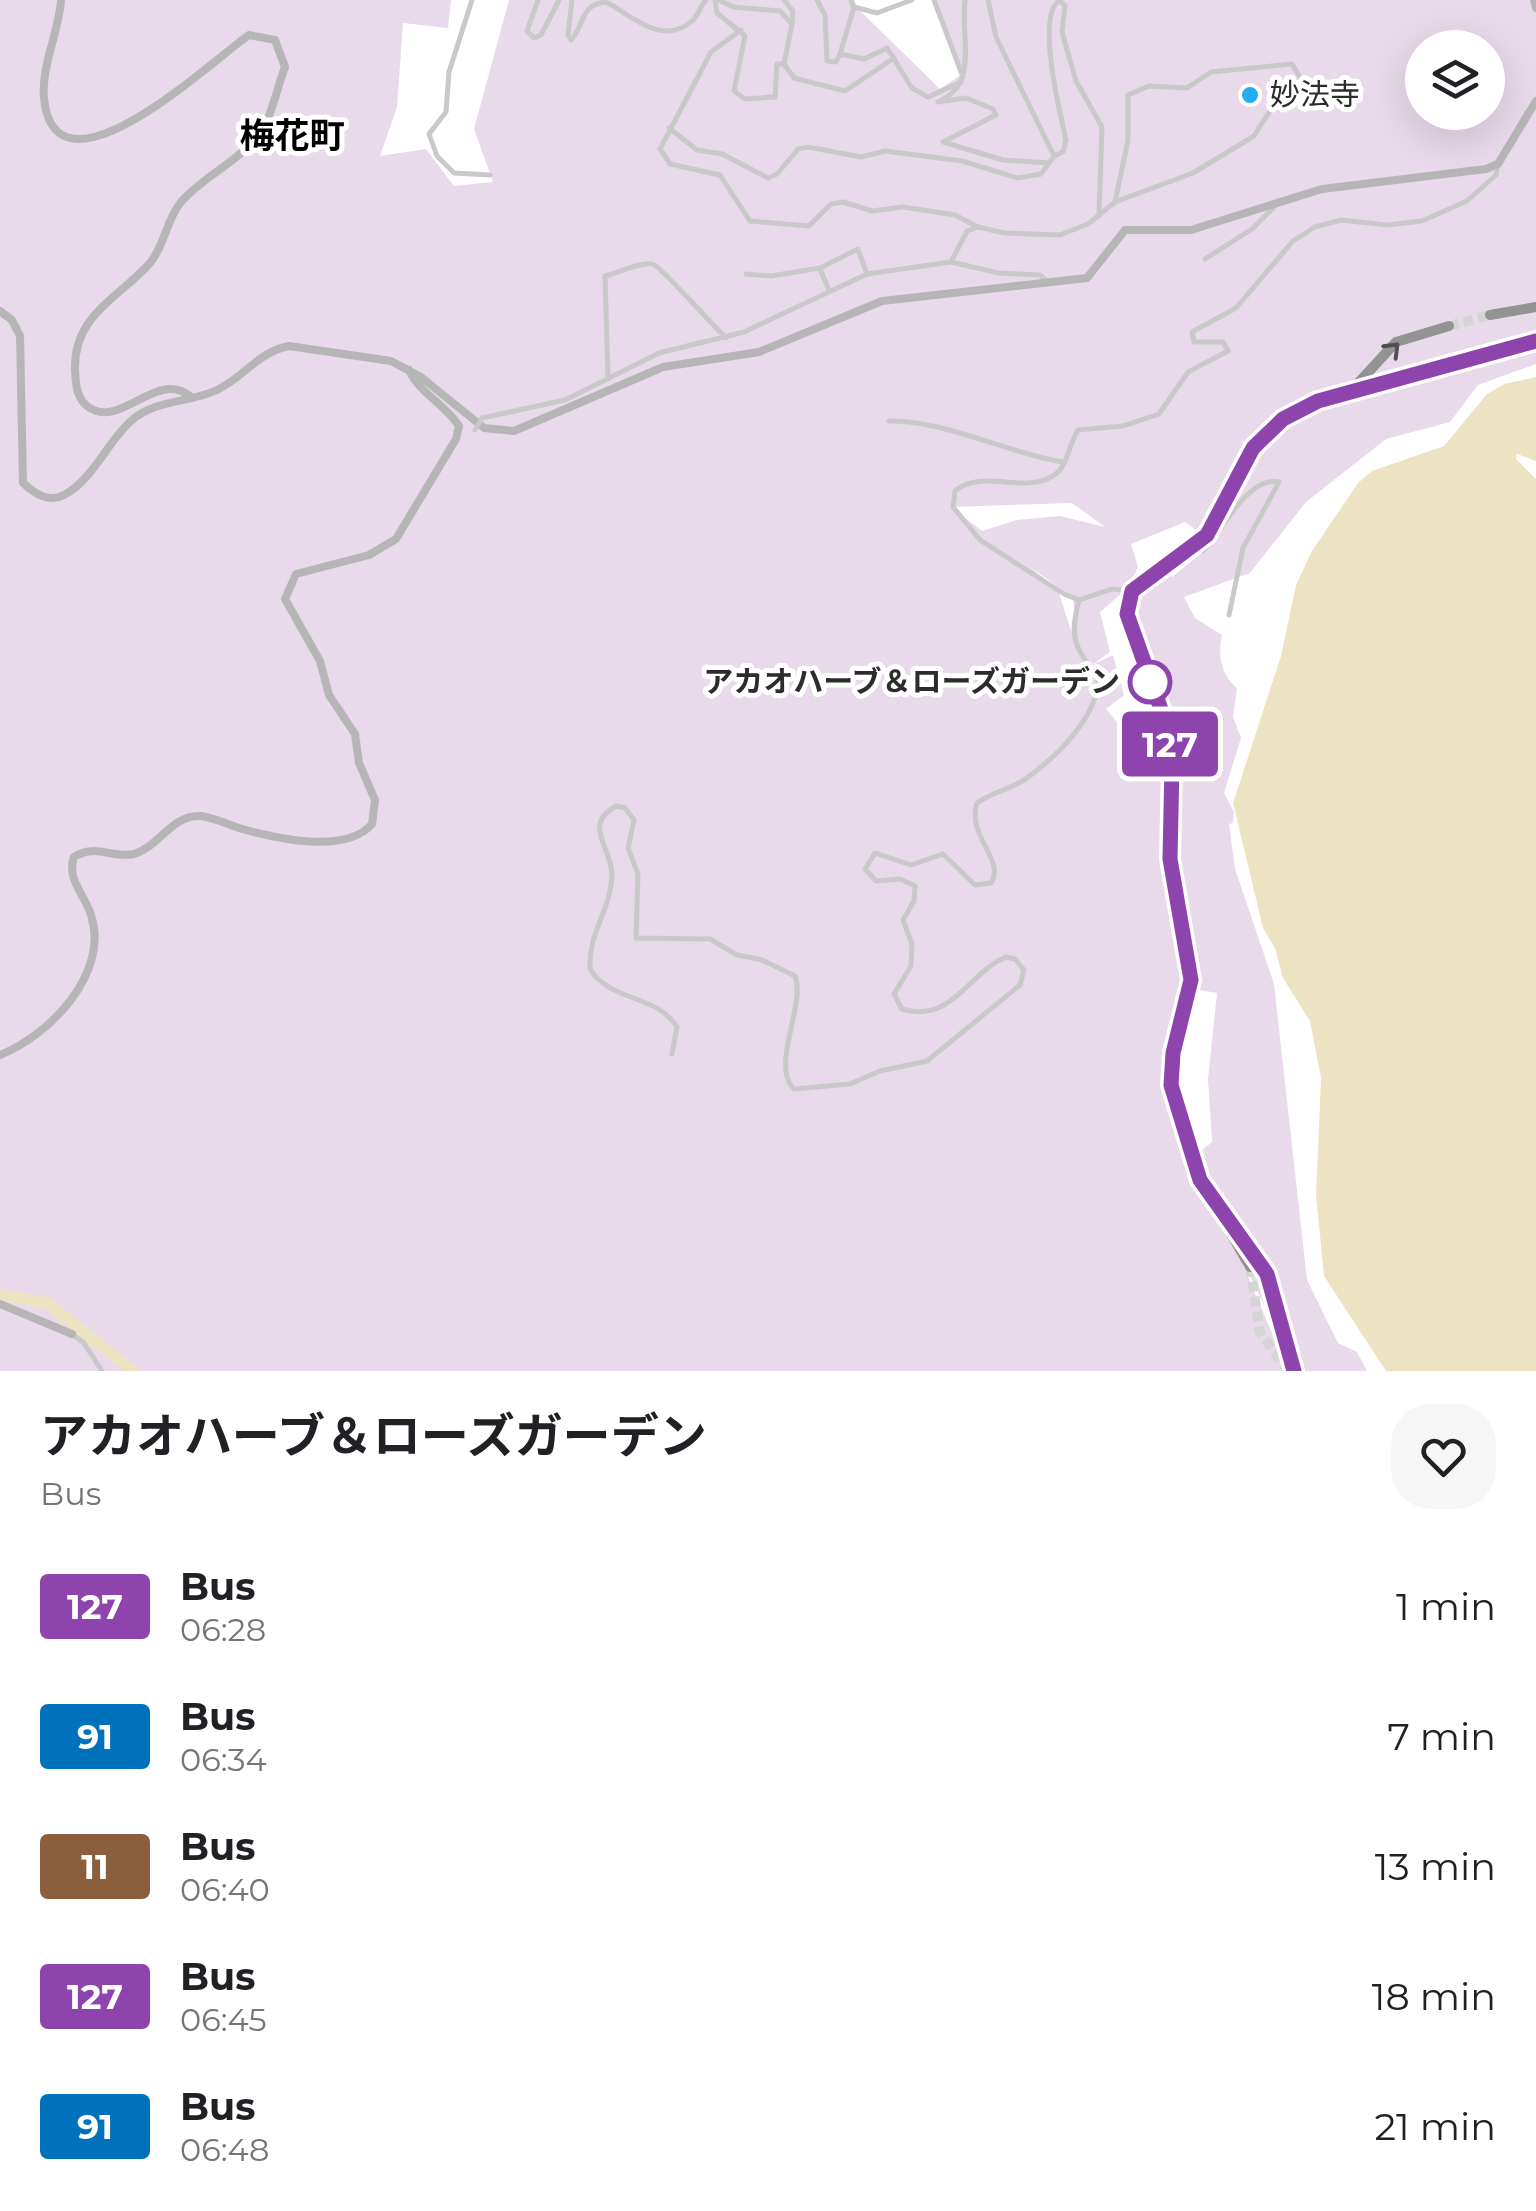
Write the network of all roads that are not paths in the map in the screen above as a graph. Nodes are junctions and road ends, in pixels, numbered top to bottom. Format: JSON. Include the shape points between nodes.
{"nodes":[{"id":1,"x":60,"y":0,"type":"edge"},
{"id":2,"x":472,"y":0,"type":"edge"},
{"id":3,"x":538,"y":0,"type":"edge"},
{"id":4,"x":558,"y":0,"type":"edge"},
{"id":5,"x":572,"y":0,"type":"edge"},
{"id":6,"x":706,"y":0,"type":"edge"},
{"id":7,"x":717,"y":0,"type":"edge"},
{"id":8,"x":784,"y":0,"type":"edge"},
{"id":9,"x":816,"y":0,"type":"edge"},
{"id":10,"x":912,"y":0,"type":"edge"},
{"id":11,"x":934,"y":0,"type":"edge"},
{"id":12,"x":965,"y":0,"type":"edge"},
{"id":13,"x":988,"y":0,"type":"edge"},
{"id":14,"x":1534,"y":0,"type":"edge"},
{"id":15,"x":852,"y":4,"type":"edge"},
{"id":16,"x":1536,"y":8,"type":"edge"},
{"id":17,"x":792,"y":24,"type":"junction"},
{"id":18,"x":741,"y":30,"type":"junction"},
{"id":19,"x":840,"y":54,"type":"junction"},
{"id":20,"x":894,"y":58,"type":"junction"},
{"id":21,"x":784,"y":64,"type":"junction"},
{"id":22,"x":962,"y":80,"type":"junction"},
{"id":23,"x":1536,"y":102,"type":"edge"},
{"id":24,"x":669,"y":128,"type":"junction"},
{"id":25,"x":1051,"y":159,"type":"junction"},
{"id":26,"x":1498,"y":164,"type":"junction"},
{"id":27,"x":490,"y":175,"type":"dead end"},
{"id":28,"x":1280,"y":201,"type":"junction"},
{"id":29,"x":1116,"y":202,"type":"junction"},
{"id":30,"x":1098,"y":216,"type":"junction"},
{"id":31,"x":978,"y":227,"type":"junction"},
{"id":32,"x":1205,"y":259,"type":"dead end"},
{"id":33,"x":951,"y":262,"type":"junction"},
{"id":34,"x":820,"y":268,"type":"junction"},
{"id":35,"x":746,"y":274,"type":"dead end"},
{"id":36,"x":867,"y":274,"type":"junction"},
{"id":37,"x":1048,"y":282,"type":"junction"},
{"id":38,"x":829,"y":290,"type":"junction"},
{"id":39,"x":1536,"y":307,"type":"edge"},
{"id":40,"x":0,"y":311,"type":"edge"},
{"id":41,"x":1490,"y":316,"type":"tunnel mouth"},
{"id":42,"x":1449,"y":326,"type":"tunnel mouth"},
{"id":43,"x":726,"y":338,"type":"junction"},
{"id":44,"x":1536,"y":341,"type":"edge"},
{"id":45,"x":410,"y":370,"type":"junction"},
{"id":46,"x":608,"y":378,"type":"junction"},
{"id":47,"x":1349,"y":393,"type":"junction"},
{"id":48,"x":192,"y":398,"type":"junction"},
{"id":49,"x":888,"y":421,"type":"dead end"},
{"id":50,"x":475,"y":430,"type":"dead end"},
{"id":51,"x":1063,"y":462,"type":"junction"},
{"id":52,"x":1194,"y":547,"type":"junction"},
{"id":53,"x":1132,"y":591,"type":"junction"},
{"id":54,"x":1079,"y":600,"type":"junction"},
{"id":55,"x":1229,"y":616,"type":"dead end"},
{"id":56,"x":672,"y":1054,"type":"dead end"},
{"id":57,"x":0,"y":1055,"type":"edge"},
{"id":58,"x":1216,"y":1206,"type":"junction"},
{"id":59,"x":1250,"y":1267,"type":"tunnel mouth"},
{"id":60,"x":0,"y":1304,"type":"edge"},
{"id":61,"x":72,"y":1334,"type":"joint"},
{"id":62,"x":102,"y":1371,"type":"edge"},
{"id":63,"x":1294,"y":1371,"type":"edge"}],
"edges":[{"from":1,"to":48,"type":"street","via":[[44,99],[48,118],[68,134],[102,136],[140,120],[249,35],[274,40],[284,56],[258,136],[183,200],[156,254],[92,315],[78,341],[76,388],[96,411],[165,387]]},
{"from":2,"to":27,"type":"street","via":[[449,72],[446,112],[429,134],[437,156],[454,173]]},
{"from":3,"to":4,"type":"street","via":[[528,31],[534,38]]},
{"from":5,"to":6,"type":"street","via":[[571,40],[595,3],[664,30],[694,20]]},
{"from":7,"to":17,"type":"street","via":[[780,11]]},
{"from":7,"to":18,"type":"street","via":[[717,13]]},
{"from":8,"to":17,"type":"street","via":[[793,11]]},
{"from":9,"to":19,"type":"street","via":[[824,15],[827,61],[836,62]]},
{"from":10,"to":15,"type":"street","via":[[877,13]]},
{"from":11,"to":22,"type":"street"},
{"from":12,"to":22,"type":"street"},
{"from":13,"to":25,"type":"street","via":[[996,37]]},
{"from":14,"to":16,"type":"street"},
{"from":15,"to":19,"type":"street"},
{"from":17,"to":21,"type":"street"},
{"from":18,"to":21,"type":"street","via":[[737,94],[775,98],[777,64]]},
{"from":18,"to":24,"type":"street","via":[[711,52]]},
{"from":19,"to":20,"type":"street","via":[[864,59],[887,48]]},
{"from":20,"to":21,"type":"street","via":[[845,91],[794,78]]},
{"from":20,"to":22,"type":"street","via":[[921,95],[934,96]]},
{"from":22,"to":25,"type":"street","via":[[939,104],[966,98],[996,116],[944,138],[945,144],[1003,160]]},
{"from":23,"to":26,"type":"street"},
{"from":24,"to":25,"type":"street","via":[[697,150],[722,154],[768,178],[808,147],[861,157],[885,151],[962,161],[1018,178],[1041,174]]},
{"from":24,"to":31,"type":"street","via":[[660,149],[665,160],[720,175],[750,220],[809,226],[839,202],[872,211],[903,206],[955,214]]},
{"from":25,"to":30,"type":"street","via":[[1064,152],[1066,140],[1049,32],[1052,6],[1059,1],[1065,5],[1062,32],[1076,81],[1102,128]]},
{"from":26,"to":28,"type":"street"},
{"from":26,"to":51,"type":"street","via":[[1496,175],[1468,201],[1422,222],[1342,220],[1301,234],[1236,308],[1192,332],[1194,342],[1223,342],[1226,354],[1188,372],[1159,414],[1078,430]]},
{"from":28,"to":32,"type":"street","via":[[1252,229]]},
{"from":28,"to":37,"type":"street","via":[[1190,230],[1124,230],[1094,274]]},
{"from":29,"to":29,"type":"street","via":[[1128,140],[1126,99],[1133,91],[1187,88],[1210,72],[1292,64],[1299,72],[1301,79],[1254,136],[1194,174]]},
{"from":29,"to":30,"type":"street"},
{"from":30,"to":31,"type":"street","via":[[1060,236]]},
{"from":31,"to":33,"type":"street","via":[[968,231]]},
{"from":33,"to":36,"type":"street"},
{"from":33,"to":37,"type":"street","via":[[999,274],[1040,274]]},
{"from":34,"to":35,"type":"street"},
{"from":34,"to":36,"type":"street","via":[[858,248]]},
{"from":34,"to":38,"type":"street"},
{"from":36,"to":38,"type":"street"},
{"from":37,"to":45,"type":"street","via":[[882,301],[759,352],[663,367],[514,430],[484,428]]},
{"from":38,"to":43,"type":"street"},
{"from":39,"to":41,"type":"highway"},
{"from":40,"to":48,"type":"street","via":[[20,336],[21,469],[24,483],[40,496],[53,498],[76,486],[134,418]]},
{"from":47,"to":42,"type":"highway","one_way":true,"via":[[1396,342]]},
{"from":43,"to":46,"type":"street","via":[[659,353]]},
{"from":43,"to":46,"type":"street","via":[[657,264],[605,276]]},
{"from":44,"to":47,"type":"highway"},
{"from":45,"to":48,"type":"street","via":[[381,358],[288,346]]},
{"from":45,"to":57,"type":"street","via":[[420,390],[459,426],[456,439],[396,539],[369,554],[296,574],[285,598],[355,734],[375,800],[372,824],[339,842],[189,817],[134,854],[90,850],[74,857],[71,872],[94,928],[88,977],[23,1043]]},
{"from":46,"to":50,"type":"street","bridge":true,"via":[[564,400],[482,418]]},
{"from":47,"to":52,"type":"highway","via":[[1318,401],[1266,432]]},
{"from":49,"to":51,"type":"street"},
{"from":51,"to":54,"type":"street","via":[[1040,482],[960,486],[953,506],[980,540]]},
{"from":52,"to":53,"type":"highway"},
{"from":52,"to":55,"type":"street","via":[[1202,552],[1218,536],[1234,504],[1279,482],[1243,548]]},
{"from":53,"to":54,"type":"street","via":[[1112,589]]},
{"from":53,"to":58,"type":"highway","via":[[1127,614],[1168,729],[1170,859],[1191,980],[1171,1085],[1200,1180]]},
{"from":54,"to":56,"type":"street","via":[[1072,630],[1077,650],[1098,677],[1096,698],[1066,743],[1027,778],[977,803],[977,835],[996,865],[996,878],[975,885],[944,854],[911,865],[875,853],[865,869],[876,881],[900,879],[915,886],[903,920],[912,944],[910,966],[894,994],[902,1009],[956,1001],[982,972],[1006,958],[1024,970],[1020,985],[927,1061],[850,1084],[794,1089],[786,1074],[799,992],[795,976],[710,939],[633,935],[638,874],[628,842],[634,820],[616,806],[598,826],[612,874],[590,943],[590,970],[605,985],[668,1014],[677,1027]]},
{"from":58,"to":59,"type":"highway"},
{"from":58,"to":63,"type":"highway","via":[[1267,1274]]},
{"from":60,"to":61,"type":"street"},
{"from":61,"to":62,"type":"street"}]}
